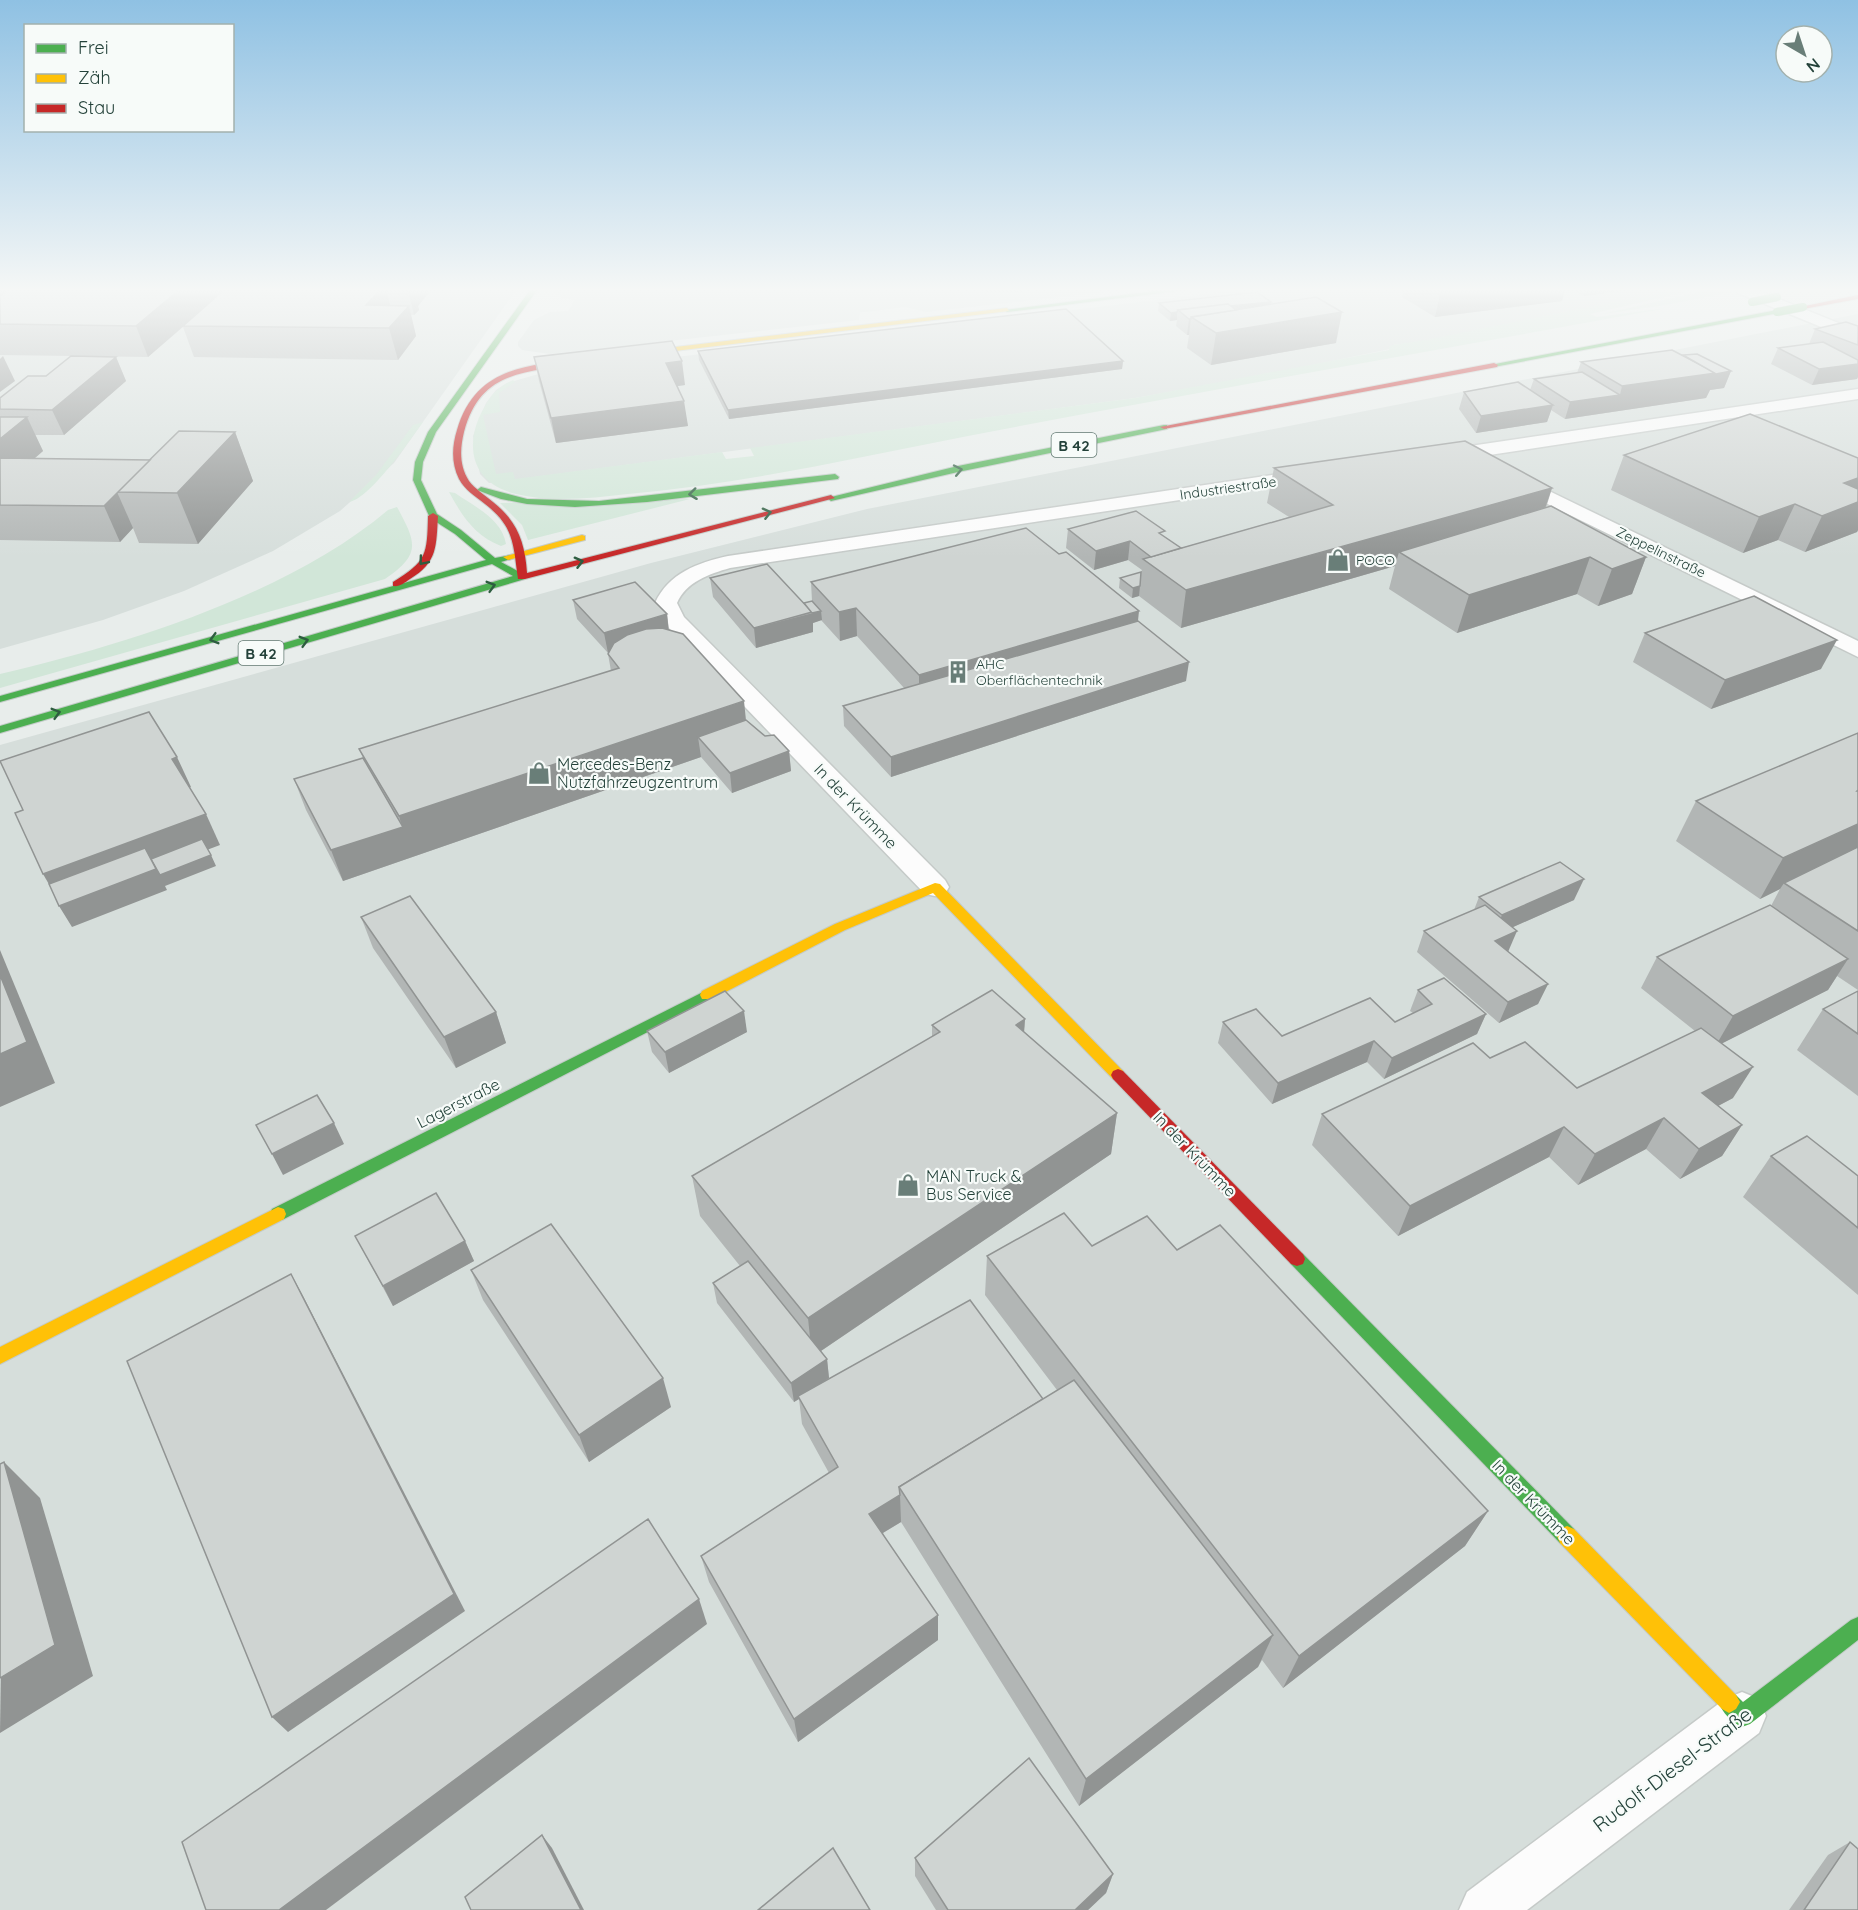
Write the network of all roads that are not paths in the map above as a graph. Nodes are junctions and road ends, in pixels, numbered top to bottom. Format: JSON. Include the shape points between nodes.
{"nodes":[{"id":1,"x":468,"y":379,"type":"edge"},
{"id":2,"x":495,"y":379,"type":"edge"},
{"id":3,"x":1419,"y":379,"type":"edge"},
{"id":4,"x":1858,"y":394,"type":"edge"},
{"id":5,"x":1466,"y":452,"type":"junction"},
{"id":6,"x":1429,"y":458,"type":"edge"},
{"id":7,"x":1335,"y":472,"type":"edge"},
{"id":8,"x":467,"y":484,"type":"junction"},
{"id":9,"x":710,"y":507,"type":"dead end"},
{"id":10,"x":433,"y":516,"type":"junction"},
{"id":11,"x":597,"y":534,"type":"dead end"},
{"id":12,"x":520,"y":554,"type":"junction"},
{"id":13,"x":493,"y":561,"type":"junction"},
{"id":14,"x":522,"y":577,"type":"junction"},
{"id":15,"x":676,"y":587,"type":"joint"},
{"id":16,"x":384,"y":590,"type":"junction"},
{"id":17,"x":1858,"y":650,"type":"edge"},
{"id":18,"x":0,"y":699,"type":"edge"},
{"id":19,"x":0,"y":730,"type":"edge"},
{"id":20,"x":935,"y":887,"type":"junction"},
{"id":21,"x":0,"y":1356,"type":"edge"},
{"id":22,"x":1858,"y":1627,"type":"edge"},
{"id":23,"x":1742,"y":1716,"type":"junction"},
{"id":24,"x":1485,"y":1910,"type":"edge"}],
"edges":[{"from":1,"to":10,"type":"main road","via":[[423,449],[419,462],[417,480]]},
{"from":2,"to":8,"type":"main road","via":[[464,421],[456,445],[460,473]]},
{"from":14,"to":3,"type":"main road","number":"B 42","one_way":true,"bridge":true,"via":[[774,511],[958,469]]},
{"from":4,"to":5,"type":"street"},
{"from":5,"to":6,"type":"street"},
{"from":5,"to":17,"type":"street","name":"Zeppelinstraße","via":[[1494,470]]},
{"from":7,"to":15,"type":"street","name":"Industriestraße","via":[[728,562],[699,571]]},
{"from":9,"to":8,"type":"main road","one_way":true,"via":[[841,476],[666,497],[556,505],[506,500]]},
{"from":8,"to":12,"type":"main road","via":[[513,527],[519,537]]},
{"from":10,"to":13,"type":"main road"},
{"from":10,"to":16,"type":"main road","one_way":true,"via":[[432,551],[426,561]]},
{"from":11,"to":12,"type":"main road","number":"B 42"},
{"from":12,"to":13,"type":"main road","number":"B 42"},
{"from":12,"to":14,"type":"main road"},
{"from":13,"to":14,"type":"main road"},
{"from":13,"to":16,"type":"main road","number":"B 42"},
{"from":19,"to":14,"type":"main road","number":"B 42","one_way":true},
{"from":15,"to":20,"type":"street","name":"In der Krümme","via":[[666,603],[674,620]]},
{"from":16,"to":18,"type":"main road","number":"B 42","one_way":true},
{"from":20,"to":21,"type":"main road","name":"Lagerstraße","via":[[840,927]]},
{"from":20,"to":23,"type":"main road","name":"In der Krümme"},
{"from":22,"to":23,"type":"main road","name":"Rudolf-Diesel-Straße"},
{"from":23,"to":24,"type":"street","name":"Rudolf-Diesel-Straße"}]}
